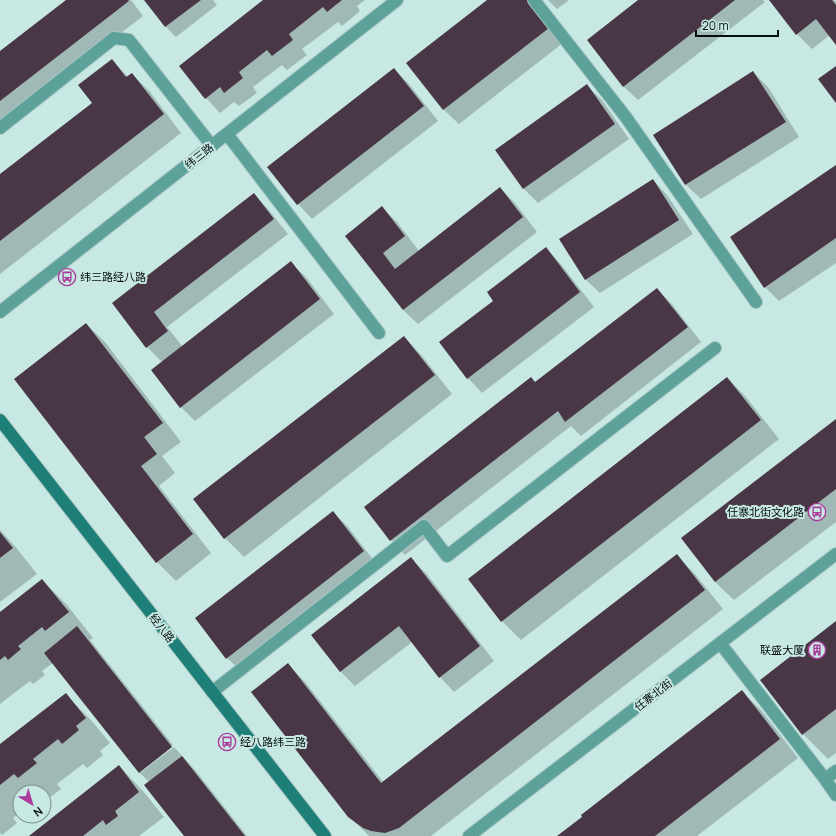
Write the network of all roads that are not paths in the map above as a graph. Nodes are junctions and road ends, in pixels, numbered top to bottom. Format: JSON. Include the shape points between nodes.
{"nodes":[{"id":1,"x":398,"y":0,"type":"edge"},
{"id":2,"x":534,"y":0,"type":"edge"},
{"id":3,"x":0,"y":128,"type":"edge"},
{"id":4,"x":227,"y":134,"type":"junction"},
{"id":5,"x":212,"y":146,"type":"junction"},
{"id":6,"x":756,"y":302,"type":"dead end"},
{"id":7,"x":0,"y":312,"type":"edge"},
{"id":8,"x":379,"y":333,"type":"dead end"},
{"id":9,"x":715,"y":348,"type":"dead end"},
{"id":10,"x":0,"y":420,"type":"edge"},
{"id":11,"x":836,"y":554,"type":"edge"},
{"id":12,"x":720,"y":643,"type":"junction"},
{"id":13,"x":212,"y":692,"type":"junction"},
{"id":14,"x":836,"y":771,"type":"edge"},
{"id":15,"x":825,"y":779,"type":"junction"},
{"id":16,"x":836,"y":795,"type":"edge"},
{"id":17,"x":324,"y":836,"type":"edge"},
{"id":18,"x":469,"y":836,"type":"edge"}],
"edges":[{"from":1,"to":4,"type":"street","name":"纬三路"},
{"from":2,"to":6,"type":"street","via":[[625,116]]},
{"from":3,"to":5,"type":"street","via":[[114,38],[129,40]]},
{"from":4,"to":5,"type":"street","name":"纬三路"},
{"from":4,"to":8,"type":"street"},
{"from":5,"to":7,"type":"street","name":"纬三路"},
{"from":9,"to":13,"type":"street","via":[[447,556],[424,526]]},
{"from":10,"to":13,"type":"street","name":"经八路"},
{"from":11,"to":12,"type":"street","name":"任寨北街"},
{"from":12,"to":15,"type":"street"},
{"from":12,"to":18,"type":"street","name":"任寨北街"},
{"from":13,"to":17,"type":"street","name":"经八路"},
{"from":14,"to":15,"type":"street"},
{"from":15,"to":16,"type":"street"}]}
